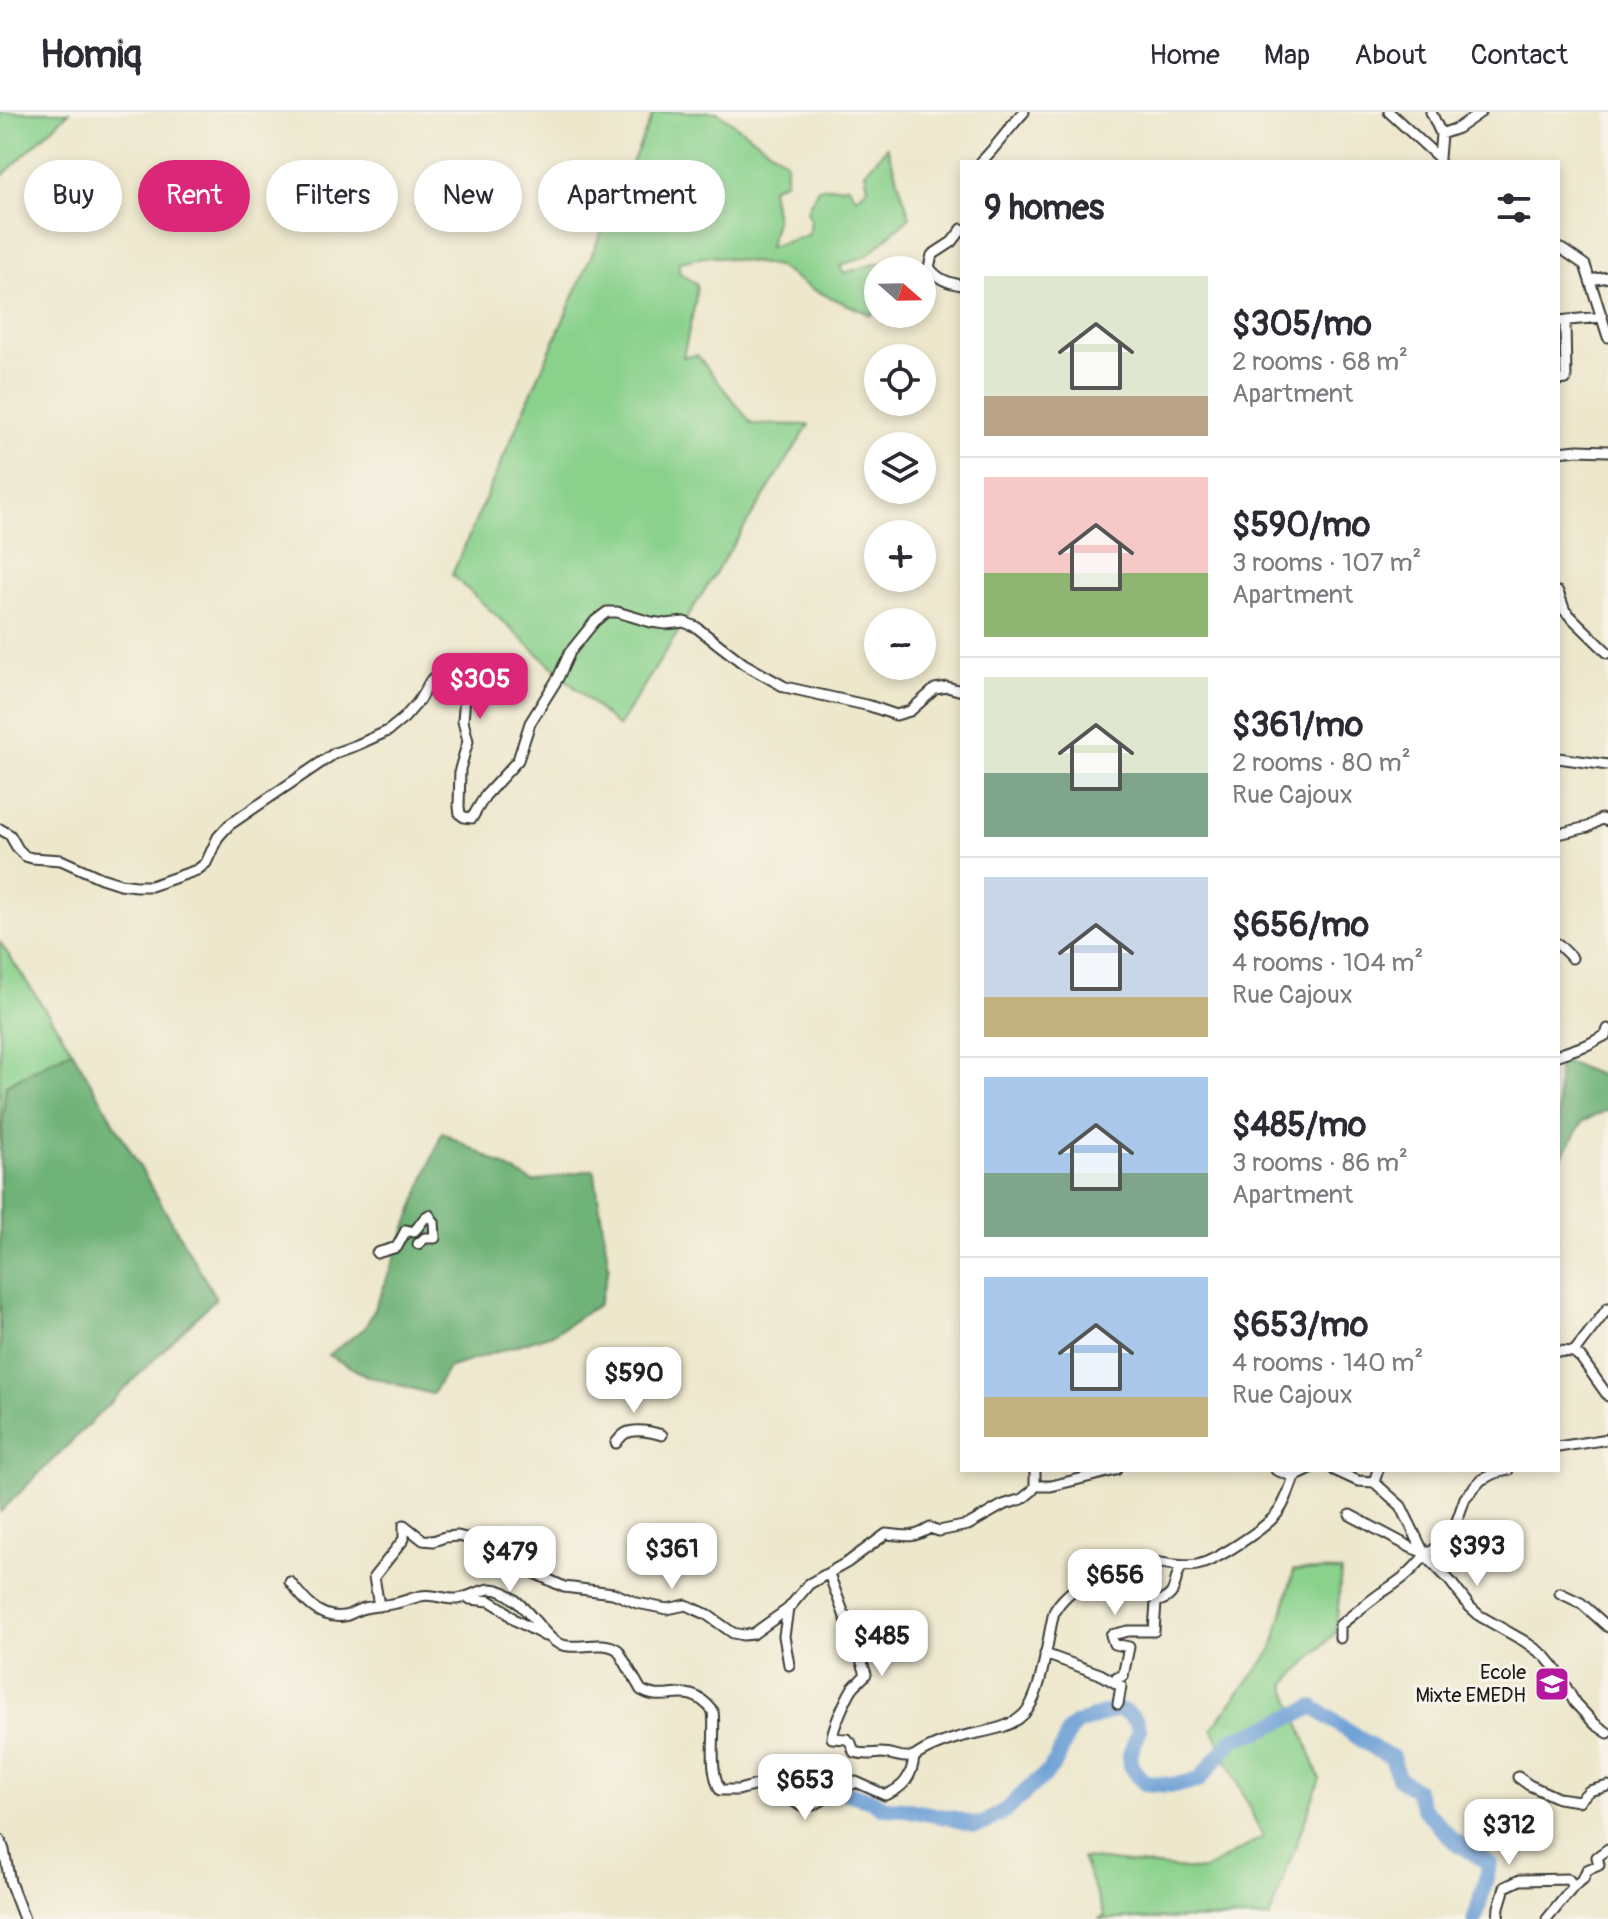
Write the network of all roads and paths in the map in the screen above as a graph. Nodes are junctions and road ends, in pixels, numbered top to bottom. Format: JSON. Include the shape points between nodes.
{"nodes":[{"id":1,"x":1024,"y":112,"type":"edge"},
{"id":2,"x":1389,"y":112,"type":"edge"},
{"id":3,"x":1431,"y":112,"type":"edge"},
{"id":4,"x":1481,"y":112,"type":"edge"},
{"id":5,"x":1441,"y":134,"type":"junction"},
{"id":6,"x":983,"y":160,"type":"edge"},
{"id":7,"x":1439,"y":160,"type":"edge"},
{"id":8,"x":960,"y":232,"type":"edge"},
{"id":9,"x":1560,"y":249,"type":"edge"},
{"id":10,"x":1608,"y":277,"type":"edge"},
{"id":11,"x":1590,"y":280,"type":"junction"},
{"id":12,"x":960,"y":285,"type":"edge"},
{"id":13,"x":1602,"y":317,"type":"junction"},
{"id":14,"x":1561,"y":321,"type":"edge"},
{"id":15,"x":1608,"y":337,"type":"edge"},
{"id":16,"x":1560,"y":380,"type":"edge"},
{"id":17,"x":1608,"y":451,"type":"edge"},
{"id":18,"x":1560,"y":452,"type":"edge"},
{"id":19,"x":1560,"y":597,"type":"edge"},
{"id":20,"x":1594,"y":638,"type":"junction"},
{"id":21,"x":1608,"y":639,"type":"edge"},
{"id":22,"x":1608,"y":653,"type":"edge"},
{"id":23,"x":960,"y":690,"type":"edge"},
{"id":24,"x":1560,"y":758,"type":"edge"},
{"id":25,"x":1608,"y":765,"type":"edge"},
{"id":26,"x":1608,"y":821,"type":"edge"},
{"id":27,"x":0,"y":829,"type":"edge"},
{"id":28,"x":1560,"y":834,"type":"edge"},
{"id":29,"x":1560,"y":946,"type":"edge"},
{"id":30,"x":1572,"y":958,"type":"dead end"},
{"id":31,"x":1607,"y":1033,"type":"edge"},
{"id":32,"x":1560,"y":1054,"type":"edge"},
{"id":33,"x":418,"y":1244,"type":"dead end"},
{"id":34,"x":377,"y":1253,"type":"dead end"},
{"id":35,"x":1608,"y":1308,"type":"edge"},
{"id":36,"x":1560,"y":1351,"type":"edge"},
{"id":37,"x":1574,"y":1352,"type":"junction"},
{"id":38,"x":1608,"y":1396,"type":"edge"},
{"id":39,"x":662,"y":1435,"type":"dead end"},
{"id":40,"x":1608,"y":1439,"type":"edge"},
{"id":41,"x":616,"y":1443,"type":"dead end"},
{"id":42,"x":1560,"y":1447,"type":"edge"},
{"id":43,"x":1035,"y":1472,"type":"edge"},
{"id":44,"x":1108,"y":1472,"type":"edge"},
{"id":45,"x":1280,"y":1472,"type":"edge"},
{"id":46,"x":1305,"y":1472,"type":"edge"},
{"id":47,"x":1338,"y":1472,"type":"edge"},
{"id":48,"x":1377,"y":1472,"type":"edge"},
{"id":49,"x":1503,"y":1472,"type":"edge"},
{"id":50,"x":1294,"y":1477,"type":"junction"},
{"id":51,"x":1374,"y":1482,"type":"junction"},
{"id":52,"x":1035,"y":1486,"type":"junction"},
{"id":53,"x":1350,"y":1515,"type":"dead end"},
{"id":54,"x":1424,"y":1554,"type":"junction"},
{"id":55,"x":1182,"y":1566,"type":"junction"},
{"id":56,"x":829,"y":1574,"type":"junction"},
{"id":57,"x":290,"y":1582,"type":"dead end"},
{"id":58,"x":1560,"y":1593,"type":"dead end"},
{"id":59,"x":379,"y":1606,"type":"junction"},
{"id":60,"x":788,"y":1609,"type":"junction"},
{"id":61,"x":1608,"y":1627,"type":"edge"},
{"id":62,"x":1340,"y":1638,"type":"dead end"},
{"id":63,"x":1045,"y":1654,"type":"junction"},
{"id":64,"x":789,"y":1665,"type":"dead end"},
{"id":65,"x":1117,"y":1684,"type":"junction"},
{"id":66,"x":1118,"y":1704,"type":"dead end"},
{"id":67,"x":1608,"y":1733,"type":"edge"},
{"id":68,"x":914,"y":1757,"type":"junction"},
{"id":69,"x":1518,"y":1777,"type":"dead end"},
{"id":70,"x":1608,"y":1786,"type":"edge"},
{"id":71,"x":0,"y":1840,"type":"edge"},
{"id":72,"x":1608,"y":1849,"type":"edge"},
{"id":73,"x":1574,"y":1886,"type":"junction"},
{"id":74,"x":24,"y":1919,"type":"edge"},
{"id":75,"x":1498,"y":1919,"type":"edge"},
{"id":76,"x":1547,"y":1919,"type":"edge"}],
"edges":[{"from":1,"to":6,"type":"street"},
{"from":2,"to":7,"type":"street"},
{"from":3,"to":5,"type":"street"},
{"from":4,"to":5,"type":"street"},
{"from":5,"to":7,"type":"street"},
{"from":8,"to":12,"type":"street","via":[[932,255],[929,267],[934,275]]},
{"from":9,"to":11,"type":"street","via":[[1585,265]]},
{"from":10,"to":11,"type":"street"},
{"from":11,"to":13,"type":"street"},
{"from":13,"to":14,"type":"street"},
{"from":13,"to":15,"type":"street"},
{"from":14,"to":16,"type":"street","via":[[1566,379]]},
{"from":17,"to":18,"type":"street"},
{"from":19,"to":20,"type":"street","via":[[1565,611]]},
{"from":20,"to":21,"type":"street"},
{"from":20,"to":22,"type":"street"},
{"from":23,"to":27,"type":"street","via":[[935,689],[910,711],[896,715],[785,687],[684,622],[666,624],[607,612],[570,652],[530,723],[518,760],[472,818],[460,814],[459,807],[460,769],[468,741],[464,681],[448,670],[431,680],[418,702],[388,731],[335,753],[229,825],[197,870],[151,886],[120,884],[61,860],[25,856]]},
{"from":24,"to":25,"type":"street"},
{"from":26,"to":28,"type":"street"},
{"from":29,"to":30,"type":"street"},
{"from":31,"to":32,"type":"street"},
{"from":33,"to":34,"type":"street","via":[[435,1238],[429,1215],[418,1229],[406,1230],[397,1247]]},
{"from":35,"to":37,"type":"street"},
{"from":36,"to":37,"type":"street"},
{"from":37,"to":38,"type":"street"},
{"from":39,"to":41,"type":"street","via":[[631,1432]]},
{"from":40,"to":42,"type":"street"},
{"from":43,"to":52,"type":"street"},
{"from":44,"to":52,"type":"street"},
{"from":45,"to":50,"type":"street"},
{"from":46,"to":50,"type":"street"},
{"from":47,"to":51,"type":"street"},
{"from":48,"to":51,"type":"street"},
{"from":49,"to":54,"type":"street","via":[[1481,1480],[1465,1498],[1453,1532]]},
{"from":50,"to":55,"type":"street","via":[[1280,1511],[1266,1525],[1212,1560]]},
{"from":51,"to":54,"type":"street","via":[[1401,1506]]},
{"from":52,"to":56,"type":"street","via":[[1022,1499],[968,1525],[930,1528],[908,1537],[886,1534]]},
{"from":53,"to":54,"type":"street"},
{"from":54,"to":62,"type":"street","via":[[1412,1571],[1340,1625]]},
{"from":54,"to":67,"type":"street","via":[[1480,1616],[1545,1656],[1575,1703]]},
{"from":55,"to":63,"type":"street","via":[[1137,1561],[1084,1583],[1054,1612]]},
{"from":55,"to":65,"type":"street","via":[[1173,1590],[1156,1602],[1154,1631],[1111,1635],[1114,1644],[1129,1647]]},
{"from":56,"to":60,"type":"street","via":[[809,1584]]},
{"from":56,"to":68,"type":"street","via":[[851,1633],[860,1641],[866,1674],[854,1686],[832,1738],[847,1739],[860,1754]]},
{"from":57,"to":59,"type":"street","via":[[322,1614],[341,1617]]},
{"from":58,"to":61,"type":"street"},
{"from":59,"to":60,"type":"street","via":[[374,1577],[404,1539],[404,1525],[423,1540],[466,1538],[564,1587],[613,1593],[667,1609],[686,1605],[733,1633],[753,1634]]},
{"from":59,"to":68,"type":"street","via":[[422,1595],[455,1599],[491,1589],[515,1601],[560,1644],[612,1646],[647,1694],[704,1699],[713,1711],[713,1757],[720,1790],[761,1784],[801,1806],[856,1782],[885,1795],[905,1784]]},
{"from":60,"to":64,"type":"street","via":[[784,1636]]},
{"from":63,"to":65,"type":"street"},
{"from":63,"to":68,"type":"street","via":[[1037,1689],[1027,1710],[1012,1724],[926,1748]]},
{"from":65,"to":66,"type":"street"},
{"from":69,"to":70,"type":"street","via":[[1558,1798],[1579,1801],[1589,1791]]},
{"from":71,"to":74,"type":"street"},
{"from":72,"to":73,"type":"street","via":[[1597,1857],[1599,1865]]},
{"from":73,"to":75,"type":"street","via":[[1568,1879],[1520,1880],[1505,1887]]},
{"from":73,"to":76,"type":"street"}]}
